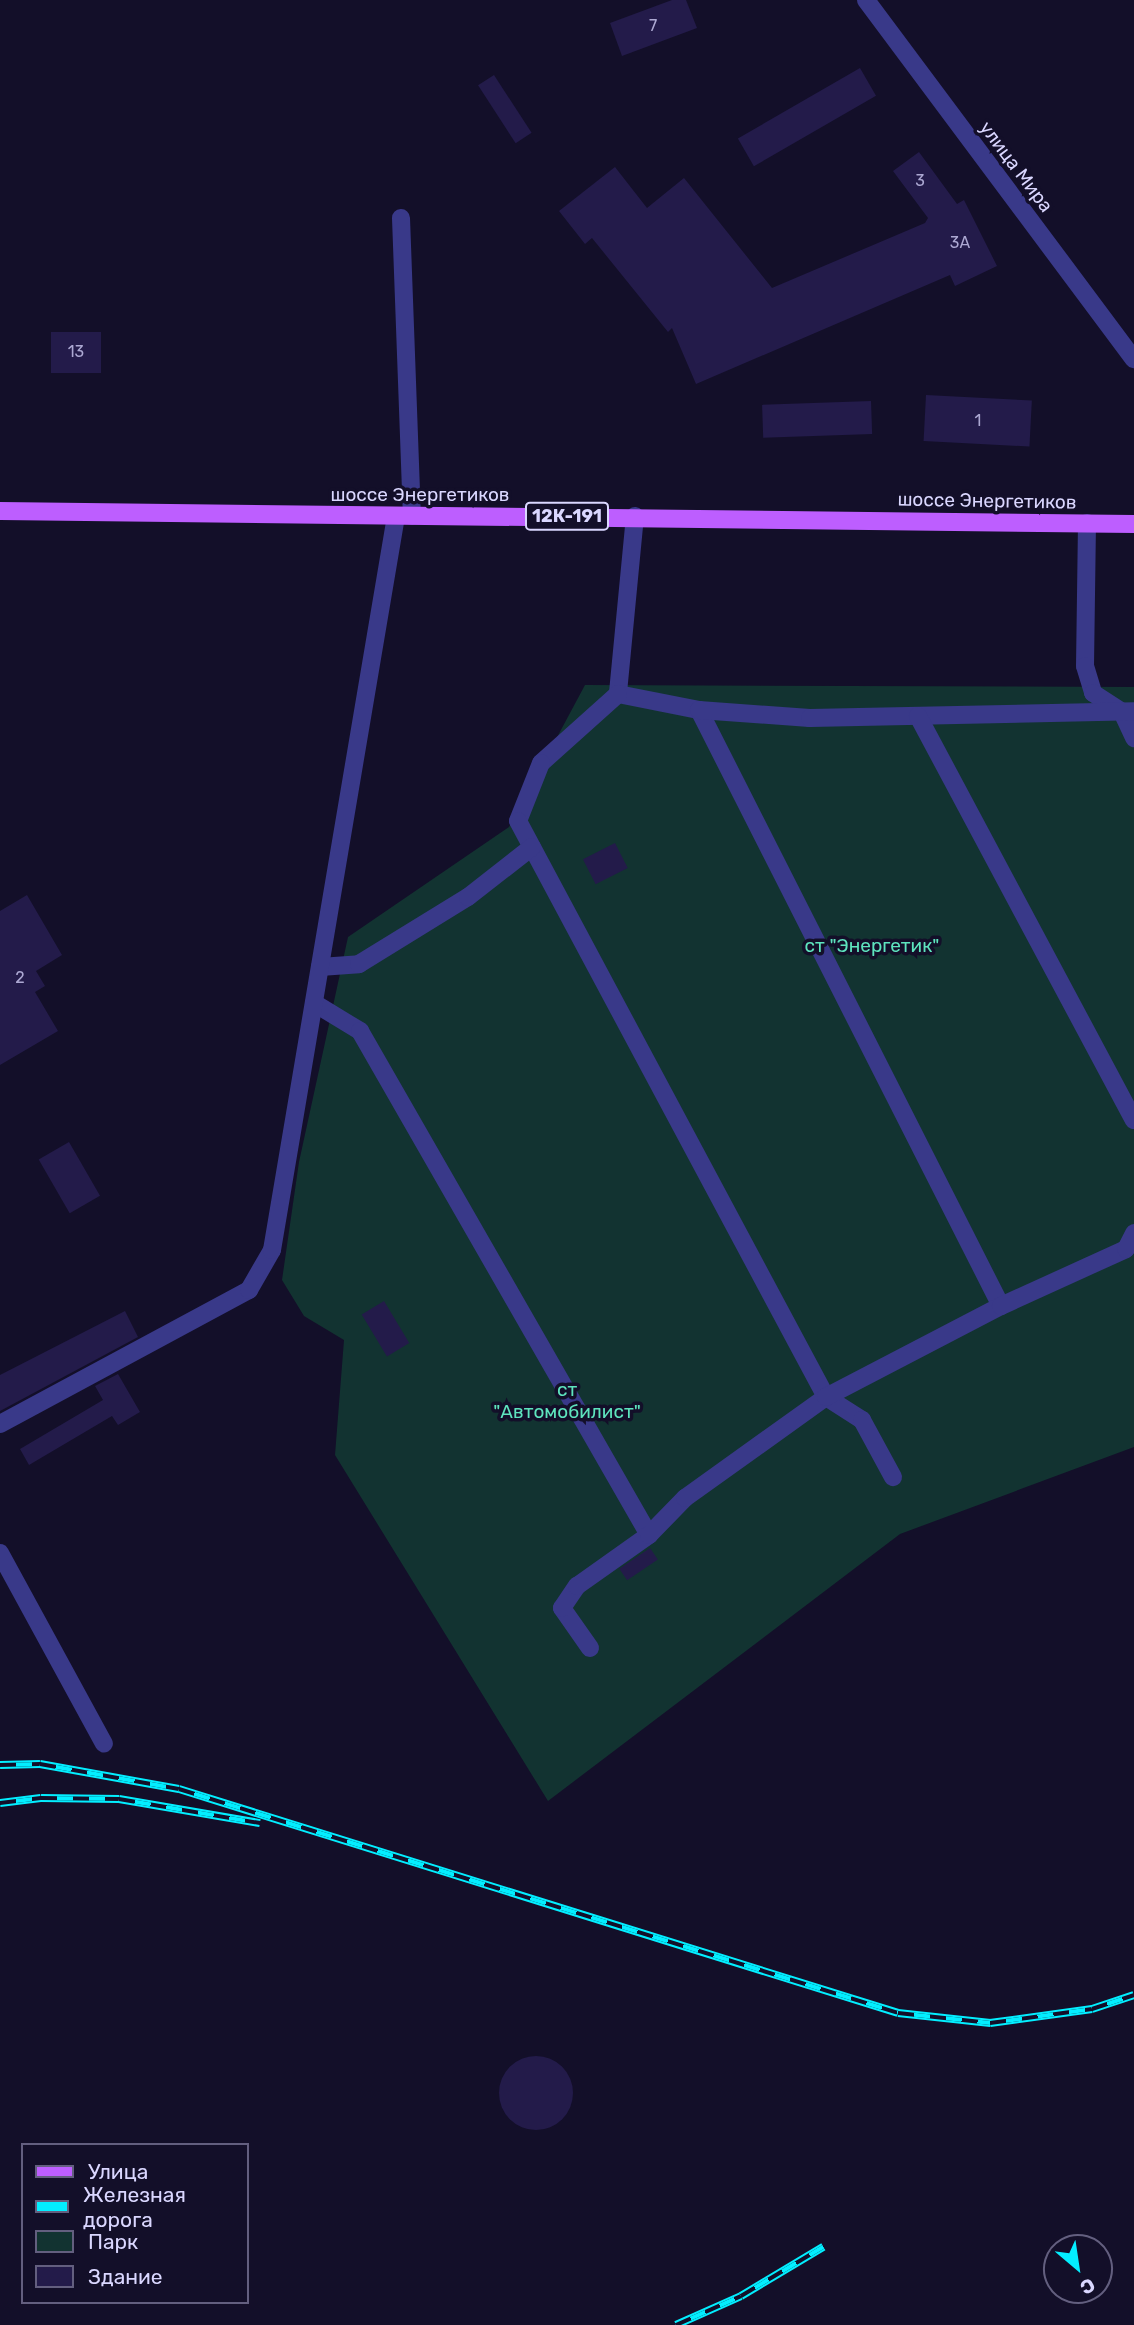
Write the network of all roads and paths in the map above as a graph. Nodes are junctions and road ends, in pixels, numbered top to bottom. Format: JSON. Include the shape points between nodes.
{"nodes":[{"id":1,"x":866,"y":0,"type":"edge"},
{"id":2,"x":401,"y":218,"type":"dead end"},
{"id":3,"x":1134,"y":359,"type":"edge"},
{"id":4,"x":0,"y":511,"type":"edge"},
{"id":5,"x":404,"y":516,"type":"junction"},
{"id":6,"x":635,"y":516,"type":"junction"},
{"id":7,"x":1087,"y":523,"type":"junction"},
{"id":8,"x":1134,"y":524,"type":"edge"},
{"id":9,"x":618,"y":694,"type":"junction"},
{"id":10,"x":699,"y":710,"type":"junction"},
{"id":11,"x":1128,"y":712,"type":"edge"},
{"id":12,"x":918,"y":716,"type":"junction"},
{"id":13,"x":1134,"y":738,"type":"edge"},
{"id":14,"x":532,"y":847,"type":"junction"},
{"id":15,"x":320,"y":967,"type":"junction"},
{"id":16,"x":314,"y":1003,"type":"junction"},
{"id":17,"x":1134,"y":1120,"type":"edge"},
{"id":18,"x":1134,"y":1233,"type":"edge"},
{"id":19,"x":1001,"y":1306,"type":"junction"},
{"id":20,"x":827,"y":1398,"type":"junction"},
{"id":21,"x":0,"y":1424,"type":"edge"},
{"id":22,"x":893,"y":1476,"type":"dead end"},
{"id":23,"x":649,"y":1535,"type":"junction"},
{"id":24,"x":0,"y":1553,"type":"edge"},
{"id":25,"x":590,"y":1648,"type":"dead end"},
{"id":26,"x":104,"y":1744,"type":"dead end"}],
"edges":[{"from":1,"to":3,"type":"street","name":"улица Мира"},
{"from":2,"to":5,"type":"street"},
{"from":4,"to":5,"type":"main road","name":"шоссе Энергетиков","number":"12К-191"},
{"from":5,"to":6,"type":"main road","name":"шоссе Энергетиков","number":"12К-191"},
{"from":5,"to":15,"type":"street"},
{"from":6,"to":7,"type":"main road","name":"шоссе Энергетиков","number":"12К-191"},
{"from":6,"to":9,"type":"street"},
{"from":7,"to":8,"type":"main road","name":"шоссе Энергетиков","number":"12К-191"},
{"from":7,"to":11,"type":"street","via":[[1085,666],[1093,693]]},
{"from":9,"to":10,"type":"street"},
{"from":9,"to":14,"type":"street","via":[[541,763],[518,821]]},
{"from":10,"to":12,"type":"street","via":[[810,718]]},
{"from":10,"to":19,"type":"street"},
{"from":11,"to":12,"type":"street"},
{"from":11,"to":13,"type":"street"},
{"from":12,"to":17,"type":"street"},
{"from":14,"to":15,"type":"street","via":[[468,897],[359,964]]},
{"from":14,"to":20,"type":"street"},
{"from":15,"to":16,"type":"street"},
{"from":16,"to":21,"type":"street","via":[[272,1250],[249,1290]]},
{"from":16,"to":23,"type":"street","via":[[360,1031]]},
{"from":18,"to":19,"type":"street","via":[[1126,1249]]},
{"from":19,"to":20,"type":"street"},
{"from":20,"to":22,"type":"street","via":[[862,1420]]},
{"from":20,"to":23,"type":"street","via":[[685,1498]]},
{"from":23,"to":25,"type":"street","via":[[577,1586],[562,1608]]},
{"from":24,"to":26,"type":"street"}]}
